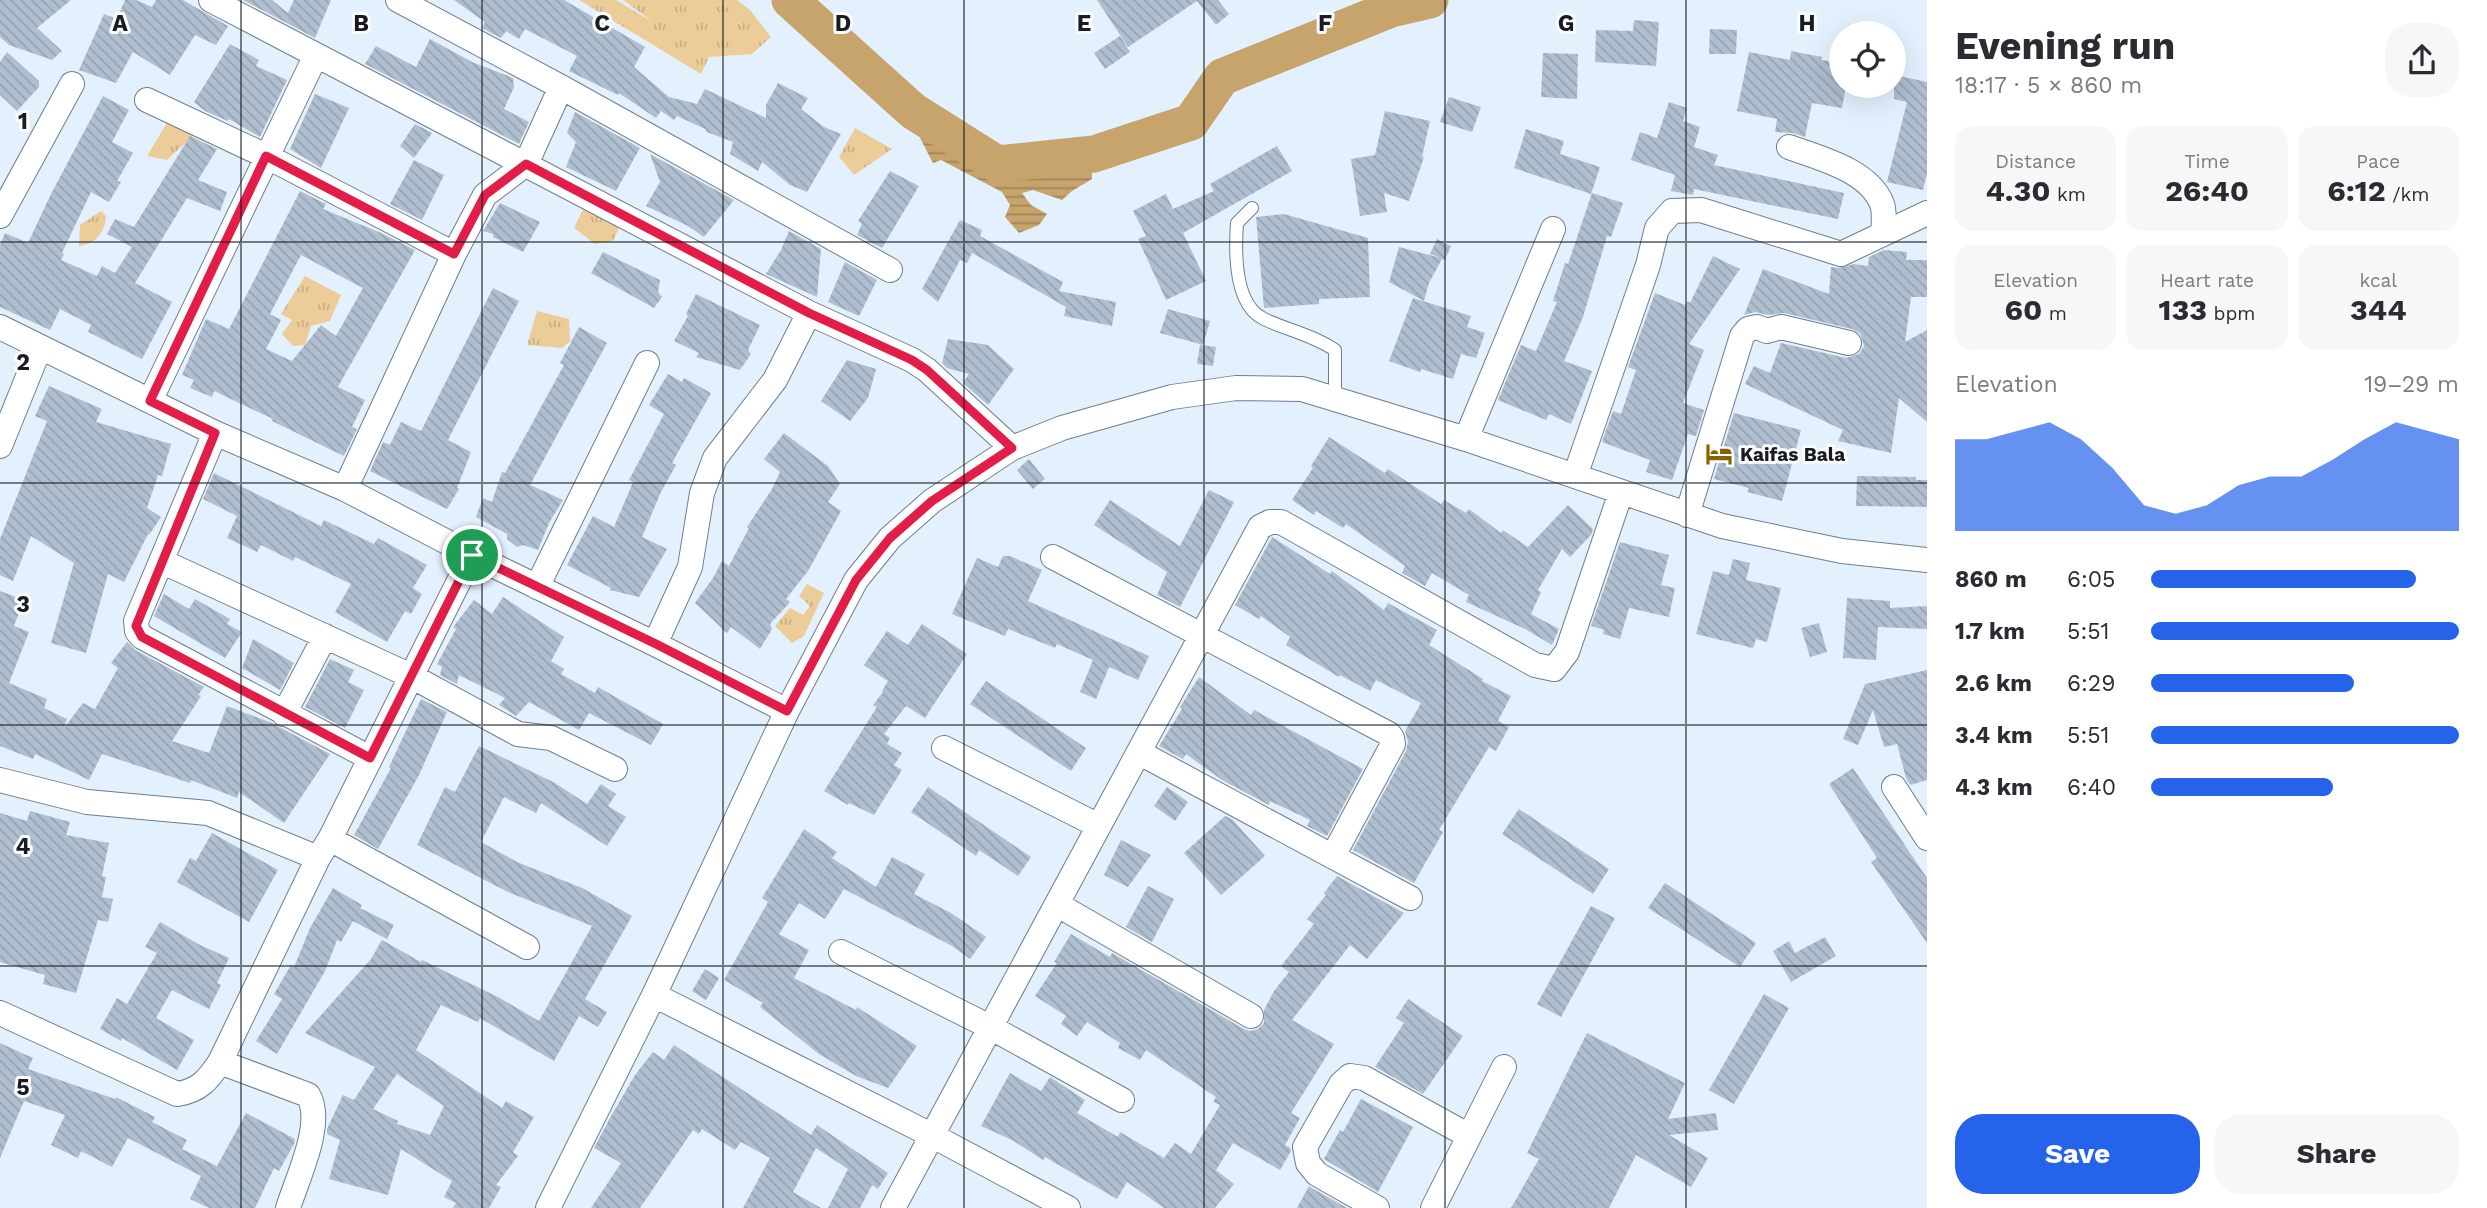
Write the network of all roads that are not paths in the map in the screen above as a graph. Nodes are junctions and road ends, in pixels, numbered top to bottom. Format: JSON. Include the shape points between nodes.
{"nodes":[{"id":1,"x":211,"y":0,"type":"edge"},
{"id":2,"x":398,"y":0,"type":"edge"},
{"id":3,"x":316,"y":55,"type":"junction"},
{"id":4,"x":72,"y":84,"type":"dead end"},
{"id":5,"x":561,"y":87,"type":"junction"},
{"id":6,"x":147,"y":100,"type":"dead end"},
{"id":7,"x":1789,"y":147,"type":"dead end"},
{"id":8,"x":266,"y":156,"type":"junction"},
{"id":9,"x":526,"y":164,"type":"junction"},
{"id":10,"x":1252,"y":208,"type":"dead end"},
{"id":11,"x":1927,"y":212,"type":"edge"},
{"id":12,"x":0,"y":216,"type":"edge"},
{"id":13,"x":1553,"y":229,"type":"dead end"},
{"id":14,"x":1884,"y":231,"type":"junction"},
{"id":15,"x":454,"y":254,"type":"junction"},
{"id":16,"x":890,"y":270,"type":"dead end"},
{"id":17,"x":809,"y":313,"type":"junction"},
{"id":18,"x":0,"y":327,"type":"edge"},
{"id":19,"x":1849,"y":343,"type":"dead end"},
{"id":20,"x":40,"y":347,"type":"junction"},
{"id":21,"x":648,"y":363,"type":"dead end"},
{"id":22,"x":150,"y":401,"type":"junction"},
{"id":23,"x":1335,"y":401,"type":"junction"},
{"id":24,"x":215,"y":433,"type":"junction"},
{"id":25,"x":1466,"y":439,"type":"junction"},
{"id":26,"x":0,"y":446,"type":"edge"},
{"id":27,"x":1012,"y":448,"type":"junction"},
{"id":28,"x":1575,"y":476,"type":"junction"},
{"id":29,"x":345,"y":489,"type":"junction"},
{"id":30,"x":1621,"y":492,"type":"junction"},
{"id":31,"x":1687,"y":515,"type":"junction"},
{"id":32,"x":472,"y":555,"type":"junction"},
{"id":33,"x":1053,"y":557,"type":"dead end"},
{"id":34,"x":1927,"y":560,"type":"edge"},
{"id":35,"x":161,"y":561,"type":"junction"},
{"id":36,"x":537,"y":587,"type":"junction"},
{"id":37,"x":1202,"y":635,"type":"junction"},
{"id":38,"x":325,"y":636,"type":"junction"},
{"id":39,"x":656,"y":644,"type":"junction"},
{"id":40,"x":411,"y":676,"type":"junction"},
{"id":41,"x":787,"y":711,"type":"junction"},
{"id":42,"x":284,"y":714,"type":"junction"},
{"id":43,"x":944,"y":748,"type":"dead end"},
{"id":44,"x":1140,"y":753,"type":"junction"},
{"id":45,"x":370,"y":758,"type":"junction"},
{"id":46,"x":615,"y":769,"type":"dead end"},
{"id":47,"x":0,"y":780,"type":"edge"},
{"id":48,"x":1894,"y":787,"type":"dead end"},
{"id":49,"x":1099,"y":826,"type":"junction"},
{"id":50,"x":1927,"y":838,"type":"edge"},
{"id":51,"x":324,"y":849,"type":"junction"},
{"id":52,"x":1333,"y":856,"type":"junction"},
{"id":53,"x":1410,"y":898,"type":"dead end"},
{"id":54,"x":1058,"y":905,"type":"junction"},
{"id":55,"x":527,"y":947,"type":"dead end"},
{"id":56,"x":841,"y":951,"type":"dead end"},
{"id":57,"x":654,"y":995,"type":"junction"},
{"id":58,"x":0,"y":1013,"type":"edge"},
{"id":59,"x":1251,"y":1016,"type":"dead end"},
{"id":60,"x":990,"y":1027,"type":"junction"},
{"id":61,"x":220,"y":1062,"type":"junction"},
{"id":62,"x":1504,"y":1067,"type":"dead end"},
{"id":63,"x":1122,"y":1100,"type":"dead end"},
{"id":64,"x":933,"y":1136,"type":"junction"},
{"id":65,"x":1469,"y":1136,"type":"junction"},
{"id":66,"x":288,"y":1208,"type":"edge"},
{"id":67,"x":548,"y":1208,"type":"edge"},
{"id":68,"x":893,"y":1208,"type":"edge"},
{"id":69,"x":1068,"y":1208,"type":"edge"},
{"id":70,"x":1377,"y":1208,"type":"edge"},
{"id":71,"x":1433,"y":1208,"type":"edge"}],
"edges":[{"from":1,"to":3,"type":"street"},
{"from":2,"to":5,"type":"street"},
{"from":3,"to":8,"type":"street"},
{"from":3,"to":9,"type":"street"},
{"from":4,"to":12,"type":"street"},
{"from":5,"to":9,"type":"street"},
{"from":5,"to":16,"type":"street"},
{"from":6,"to":8,"type":"street"},
{"from":7,"to":14,"type":"street","via":[[1845,167],[1868,185],[1882,204]]},
{"from":8,"to":15,"type":"street"},
{"from":8,"to":22,"type":"street"},
{"from":9,"to":15,"type":"street","via":[[485,195]]},
{"from":9,"to":17,"type":"street"},
{"from":10,"to":23,"type":"lane","via":[[1237,223],[1241,292],[1261,318],[1335,349]]},
{"from":11,"to":14,"type":"street"},
{"from":13,"to":25,"type":"street"},
{"from":14,"to":28,"type":"street","via":[[1841,254],[1701,210],[1672,211],[1657,228]]},
{"from":15,"to":29,"type":"street"},
{"from":17,"to":27,"type":"street","via":[[912,360]]},
{"from":17,"to":39,"type":"street","via":[[775,380],[715,458],[702,493],[690,567]]},
{"from":18,"to":20,"type":"street"},
{"from":19,"to":31,"type":"street","via":[[1781,327],[1748,330],[1742,337]]},
{"from":20,"to":22,"type":"street"},
{"from":20,"to":26,"type":"street"},
{"from":21,"to":36,"type":"street"},
{"from":22,"to":24,"type":"street"},
{"from":23,"to":25,"type":"street"},
{"from":23,"to":27,"type":"street","via":[[1302,389],[1236,388],[1172,397],[1062,428]]},
{"from":24,"to":29,"type":"street"},
{"from":24,"to":35,"type":"street"},
{"from":25,"to":28,"type":"street"},
{"from":27,"to":41,"type":"street","via":[[932,501],[890,538],[856,580]]},
{"from":28,"to":30,"type":"street"},
{"from":29,"to":32,"type":"street"},
{"from":30,"to":31,"type":"street"},
{"from":30,"to":37,"type":"street","via":[[1567,653],[1554,669],[1535,665],[1281,523],[1260,527]]},
{"from":31,"to":34,"type":"street","via":[[1818,547]]},
{"from":32,"to":36,"type":"street"},
{"from":32,"to":40,"type":"street"},
{"from":33,"to":37,"type":"street"},
{"from":35,"to":38,"type":"street"},
{"from":35,"to":42,"type":"street","via":[[136,621],[139,634]]},
{"from":36,"to":39,"type":"street"},
{"from":37,"to":44,"type":"street"},
{"from":37,"to":52,"type":"street","via":[[1392,738],[1393,744]]},
{"from":38,"to":40,"type":"street"},
{"from":38,"to":42,"type":"street"},
{"from":39,"to":41,"type":"street"},
{"from":40,"to":45,"type":"street"},
{"from":40,"to":46,"type":"street","via":[[517,734],[551,738]]},
{"from":41,"to":57,"type":"street"},
{"from":42,"to":45,"type":"street"},
{"from":43,"to":49,"type":"street"},
{"from":44,"to":49,"type":"street"},
{"from":44,"to":52,"type":"street"},
{"from":45,"to":51,"type":"street"},
{"from":47,"to":51,"type":"street","via":[[87,802],[208,813]]},
{"from":48,"to":50,"type":"street"},
{"from":49,"to":54,"type":"street"},
{"from":51,"to":55,"type":"street"},
{"from":51,"to":61,"type":"street"},
{"from":52,"to":53,"type":"street"},
{"from":54,"to":59,"type":"street"},
{"from":54,"to":60,"type":"street"},
{"from":56,"to":60,"type":"street"},
{"from":57,"to":64,"type":"street"},
{"from":57,"to":67,"type":"street"},
{"from":58,"to":61,"type":"street","via":[[177,1094],[199,1088]]},
{"from":60,"to":63,"type":"street"},
{"from":60,"to":64,"type":"street"},
{"from":61,"to":66,"type":"street","via":[[308,1095],[313,1103],[313,1129]]},
{"from":62,"to":65,"type":"street"},
{"from":64,"to":68,"type":"street"},
{"from":64,"to":69,"type":"street"},
{"from":65,"to":70,"type":"street","via":[[1364,1078],[1350,1076],[1305,1147],[1306,1155],[1317,1174]]},
{"from":65,"to":71,"type":"street"}]}
